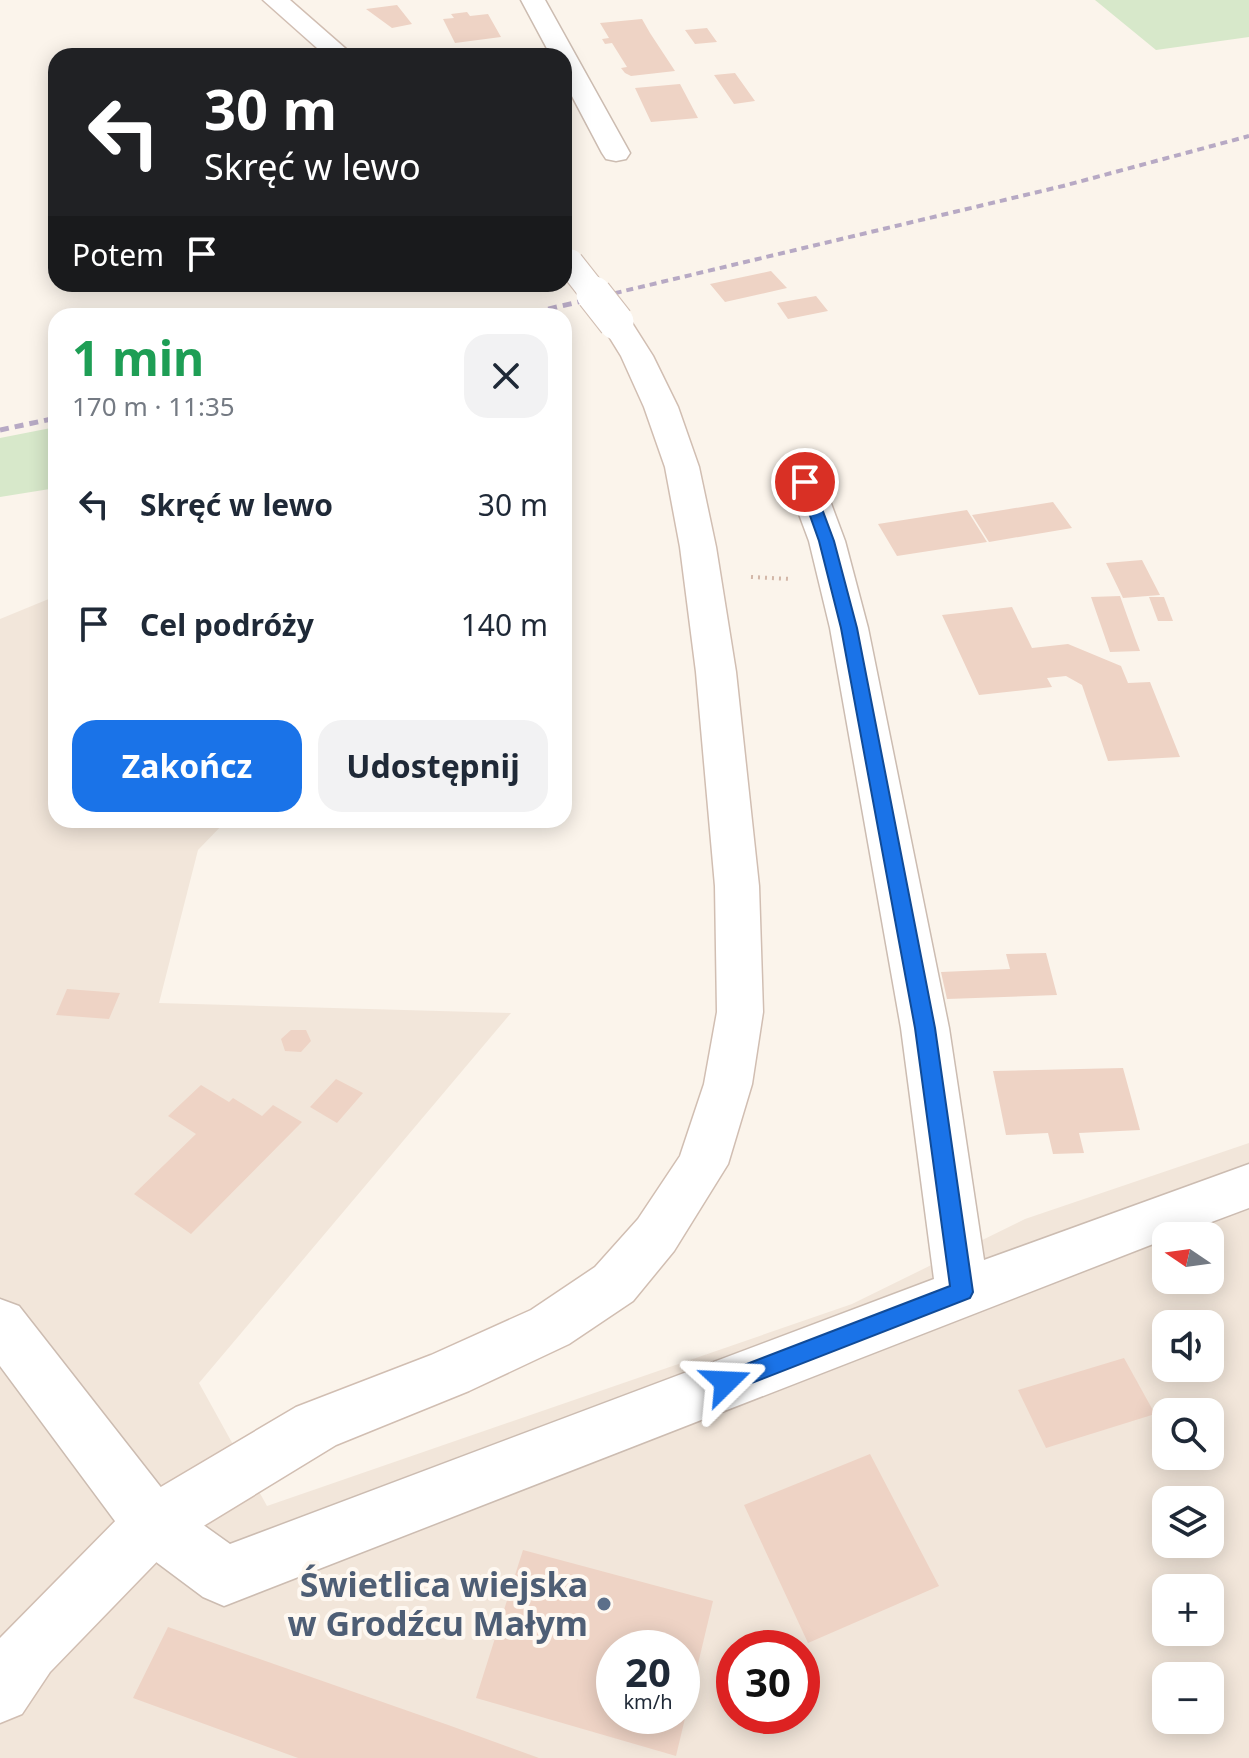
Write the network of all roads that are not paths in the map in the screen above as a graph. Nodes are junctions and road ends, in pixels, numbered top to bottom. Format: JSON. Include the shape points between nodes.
{"nodes":[{"id":1,"x":275,"y":0,"type":"edge"},
{"id":2,"x":533,"y":0,"type":"edge"},
{"id":3,"x":332,"y":48,"type":"edge"},
{"id":4,"x":559,"y":48,"type":"edge"},
{"id":5,"x":572,"y":72,"type":"edge"},
{"id":6,"x":616,"y":153,"type":"dead end"},
{"id":7,"x":572,"y":266,"type":"edge"},
{"id":8,"x":805,"y":482,"type":"dead end"},
{"id":9,"x":1249,"y":1186,"type":"edge"},
{"id":10,"x":962,"y":1292,"type":"junction"},
{"id":11,"x":0,"y":1323,"type":"edge"},
{"id":12,"x":153,"y":1524,"type":"junction"},
{"id":13,"x":0,"y":1692,"type":"edge"}],
"edges":[{"from":1,"to":3,"type":"street"},
{"from":2,"to":4,"type":"street"},
{"from":5,"to":6,"type":"street"},
{"from":7,"to":12,"type":"street","bridge":true,"via":[[616,322],[661,407],[682,467],[698,547],[737,886],[740,1012],[728,1084],[703,1164],[656,1235],[614,1284],[550,1327],[316,1426]]},
{"from":8,"to":10,"type":"street","via":[[827,541],[849,628],[925,1028]]},
{"from":9,"to":10,"type":"street"},
{"from":10,"to":12,"type":"street","via":[[224,1576]]},
{"from":11,"to":12,"type":"street"},
{"from":12,"to":13,"type":"street","via":[[28,1650]]}]}
